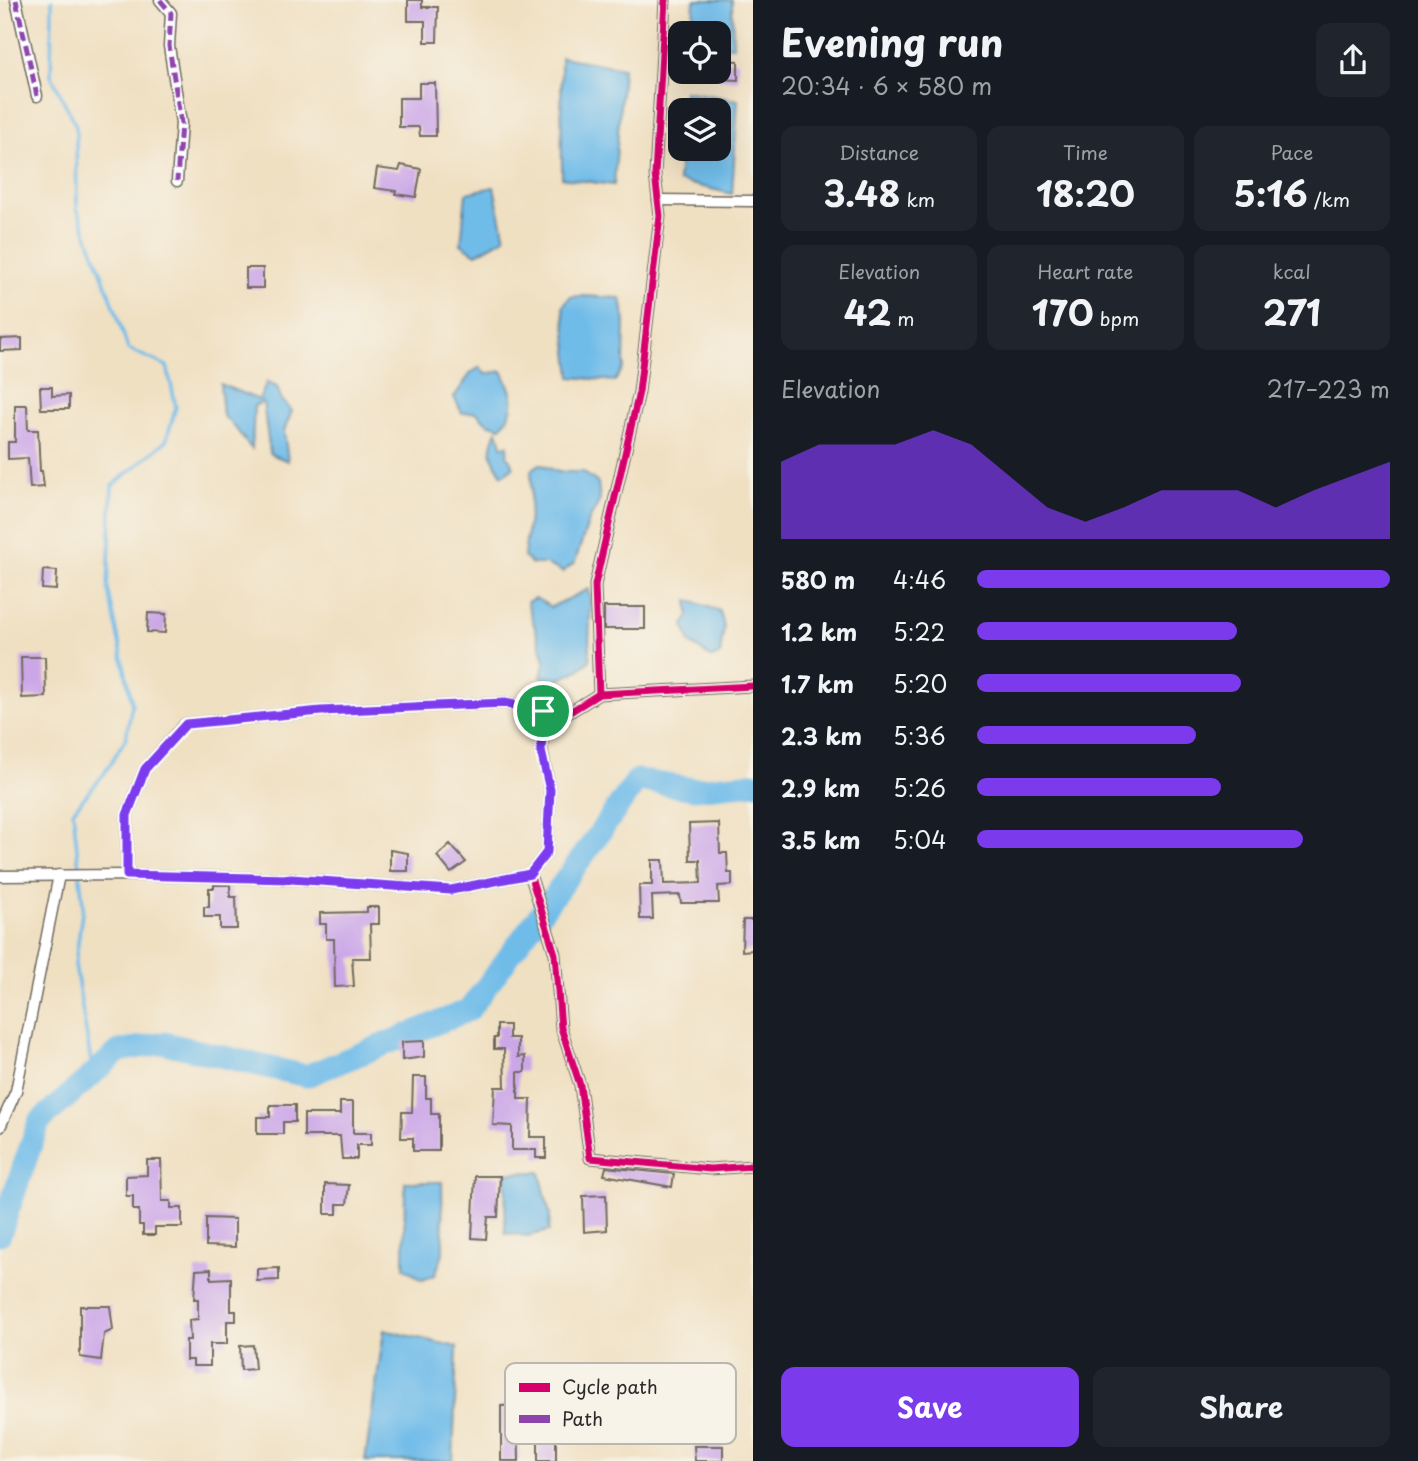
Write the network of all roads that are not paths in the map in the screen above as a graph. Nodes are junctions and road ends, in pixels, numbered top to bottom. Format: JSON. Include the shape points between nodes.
{"nodes":[{"id":1,"x":16,"y":0,"type":"edge"},
{"id":2,"x":160,"y":0,"type":"edge"},
{"id":3,"x":664,"y":0,"type":"edge"},
{"id":4,"x":37,"y":96,"type":"dead end"},
{"id":5,"x":177,"y":180,"type":"dead end"},
{"id":6,"x":658,"y":200,"type":"junction"},
{"id":7,"x":753,"y":201,"type":"edge"},
{"id":8,"x":753,"y":686,"type":"edge"},
{"id":9,"x":599,"y":694,"type":"junction"},
{"id":10,"x":543,"y":711,"type":"junction"},
{"id":11,"x":530,"y":874,"type":"junction"},
{"id":12,"x":59,"y":875,"type":"junction"},
{"id":13,"x":127,"y":875,"type":"junction"},
{"id":14,"x":0,"y":876,"type":"edge"},
{"id":15,"x":0,"y":1127,"type":"edge"},
{"id":16,"x":753,"y":1166,"type":"edge"}],
"edges":[{"from":1,"to":4,"type":"street"},
{"from":2,"to":5,"type":"street","via":[[171,13],[169,46],[181,123]]},
{"from":3,"to":6,"type":"street","via":[[655,175]]},
{"from":6,"to":7,"type":"street"},
{"from":6,"to":9,"type":"street","via":[[660,216],[639,392],[595,585]]},
{"from":8,"to":9,"type":"street"},
{"from":9,"to":10,"type":"street","via":[[565,715]]},
{"from":10,"to":11,"type":"street","via":[[541,751],[550,790],[547,852]]},
{"from":10,"to":13,"type":"street","via":[[505,703],[321,711],[186,724],[145,769],[127,815]]},
{"from":11,"to":13,"type":"street","via":[[451,890],[291,879]]},
{"from":11,"to":16,"type":"street","via":[[555,954],[561,1028],[580,1084],[590,1158],[709,1169]]},
{"from":12,"to":13,"type":"street"},
{"from":12,"to":14,"type":"street"},
{"from":12,"to":15,"type":"street","via":[[16,1091]]}]}
